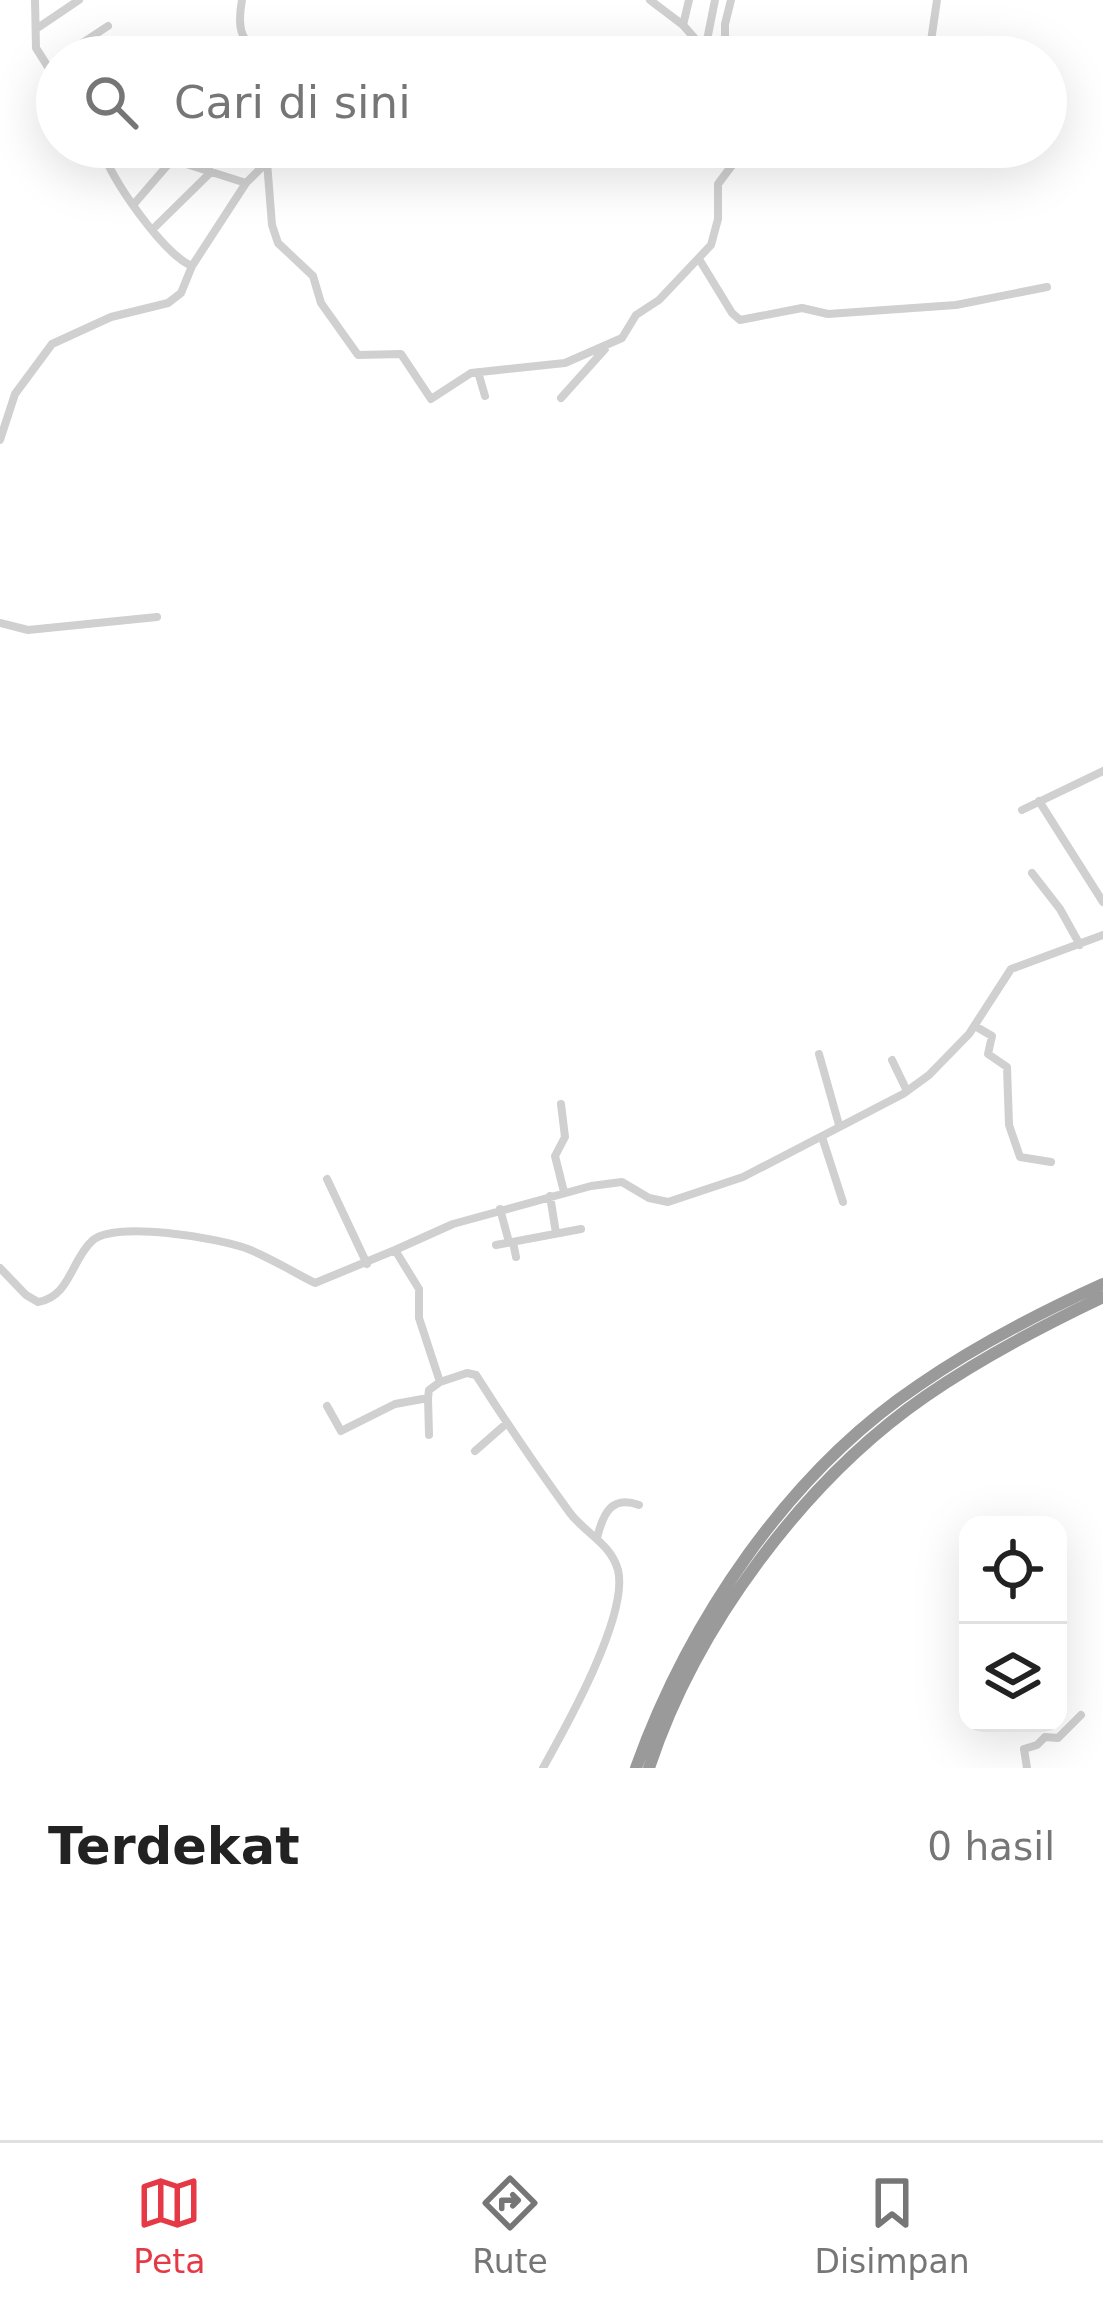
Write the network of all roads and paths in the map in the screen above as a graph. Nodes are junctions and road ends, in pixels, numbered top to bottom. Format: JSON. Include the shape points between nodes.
{"nodes":[{"id":1,"x":34,"y":0,"type":"edge"},
{"id":2,"x":79,"y":0,"type":"edge"},
{"id":3,"x":242,"y":0,"type":"edge"},
{"id":4,"x":650,"y":0,"type":"edge"},
{"id":5,"x":689,"y":0,"type":"edge"},
{"id":6,"x":715,"y":0,"type":"edge"},
{"id":7,"x":731,"y":0,"type":"edge"},
{"id":8,"x":938,"y":0,"type":"edge"},
{"id":9,"x":108,"y":26,"type":"dead end"},
{"id":10,"x":683,"y":26,"type":"junction"},
{"id":11,"x":36,"y":28,"type":"junction"},
{"id":12,"x":36,"y":36,"type":"edge"},
{"id":13,"x":93,"y":36,"type":"edge"},
{"id":14,"x":244,"y":36,"type":"edge"},
{"id":15,"x":692,"y":36,"type":"edge"},
{"id":16,"x":710,"y":36,"type":"edge"},
{"id":17,"x":725,"y":36,"type":"edge"},
{"id":18,"x":932,"y":36,"type":"edge"},
{"id":19,"x":108,"y":168,"type":"edge"},
{"id":20,"x":165,"y":168,"type":"edge"},
{"id":21,"x":198,"y":168,"type":"edge"},
{"id":22,"x":261,"y":168,"type":"edge"},
{"id":23,"x":267,"y":168,"type":"edge"},
{"id":24,"x":730,"y":168,"type":"edge"},
{"id":25,"x":211,"y":172,"type":"junction"},
{"id":26,"x":247,"y":183,"type":"junction"},
{"id":27,"x":134,"y":204,"type":"junction"},
{"id":28,"x":154,"y":228,"type":"junction"},
{"id":29,"x":699,"y":260,"type":"junction"},
{"id":30,"x":192,"y":266,"type":"junction"},
{"id":31,"x":1047,"y":287,"type":"dead end"},
{"id":32,"x":605,"y":348,"type":"junction"},
{"id":33,"x":478,"y":372,"type":"junction"},
{"id":34,"x":485,"y":396,"type":"dead end"},
{"id":35,"x":561,"y":398,"type":"dead end"},
{"id":36,"x":0,"y":440,"type":"edge"},
{"id":37,"x":157,"y":617,"type":"dead end"},
{"id":38,"x":0,"y":623,"type":"edge"},
{"id":39,"x":1103,"y":771,"type":"edge"},
{"id":40,"x":1040,"y":801,"type":"junction"},
{"id":41,"x":1022,"y":810,"type":"dead end"},
{"id":42,"x":1032,"y":874,"type":"dead end"},
{"id":43,"x":1103,"y":902,"type":"edge"},
{"id":44,"x":1103,"y":935,"type":"edge"},
{"id":45,"x":1080,"y":945,"type":"junction"},
{"id":46,"x":975,"y":1025,"type":"junction"},
{"id":47,"x":819,"y":1054,"type":"dead end"},
{"id":48,"x":892,"y":1060,"type":"dead end"},
{"id":49,"x":907,"y":1091,"type":"junction"},
{"id":50,"x":561,"y":1104,"type":"dead end"},
{"id":51,"x":839,"y":1125,"type":"junction"},
{"id":52,"x":822,"y":1137,"type":"junction"},
{"id":53,"x":1052,"y":1162,"type":"dead end"},
{"id":54,"x":327,"y":1179,"type":"dead end"},
{"id":55,"x":564,"y":1192,"type":"junction"},
{"id":56,"x":550,"y":1196,"type":"junction"},
{"id":57,"x":844,"y":1202,"type":"dead end"},
{"id":58,"x":500,"y":1209,"type":"junction"},
{"id":59,"x":581,"y":1228,"type":"dead end"},
{"id":60,"x":556,"y":1234,"type":"junction"},
{"id":61,"x":511,"y":1242,"type":"junction"},
{"id":62,"x":496,"y":1246,"type":"dead end"},
{"id":63,"x":395,"y":1250,"type":"junction"},
{"id":64,"x":516,"y":1257,"type":"dead end"},
{"id":65,"x":367,"y":1264,"type":"junction"},
{"id":66,"x":0,"y":1268,"type":"edge"},
{"id":67,"x":1103,"y":1284,"type":"edge"},
{"id":68,"x":1103,"y":1298,"type":"edge"},
{"id":69,"x":440,"y":1382,"type":"junction"},
{"id":70,"x":428,"y":1399,"type":"junction"},
{"id":71,"x":327,"y":1406,"type":"dead end"},
{"id":72,"x":507,"y":1424,"type":"junction"},
{"id":73,"x":429,"y":1435,"type":"dead end"},
{"id":74,"x":475,"y":1451,"type":"dead end"},
{"id":75,"x":638,"y":1505,"type":"dead end"},
{"id":76,"x":597,"y":1538,"type":"junction"},
{"id":77,"x":1081,"y":1714,"type":"dead end"},
{"id":78,"x":543,"y":1768,"type":"edge"},
{"id":79,"x":636,"y":1768,"type":"edge"},
{"id":80,"x":649,"y":1768,"type":"edge"},
{"id":81,"x":1027,"y":1768,"type":"edge"}],
"edges":[{"from":1,"to":11,"type":"street"},
{"from":2,"to":11,"type":"street"},
{"from":3,"to":14,"type":"street"},
{"from":4,"to":10,"type":"street"},
{"from":5,"to":10,"type":"street"},
{"from":6,"to":16,"type":"street"},
{"from":7,"to":17,"type":"street"},
{"from":8,"to":18,"type":"street"},
{"from":9,"to":13,"type":"street"},
{"from":10,"to":15,"type":"street"},
{"from":11,"to":12,"type":"street"},
{"from":19,"to":27,"type":"street"},
{"from":20,"to":27,"type":"street"},
{"from":21,"to":25,"type":"street"},
{"from":22,"to":26,"type":"street"},
{"from":23,"to":33,"type":"street","via":[[278,243],[313,276],[353,352],[401,354],[431,399]]},
{"from":24,"to":29,"type":"street","via":[[716,190],[716,231]]},
{"from":25,"to":26,"type":"street"},
{"from":25,"to":28,"type":"street"},
{"from":26,"to":30,"type":"street"},
{"from":27,"to":28,"type":"street"},
{"from":28,"to":30,"type":"street","via":[[173,256]]},
{"from":29,"to":31,"type":"street","via":[[740,320],[802,308],[828,314],[956,305]]},
{"from":29,"to":32,"type":"street"},
{"from":30,"to":36,"type":"street","via":[[175,299],[52,344],[15,394]]},
{"from":32,"to":33,"type":"street","via":[[565,363]]},
{"from":32,"to":35,"type":"street"},
{"from":33,"to":34,"type":"street"},
{"from":37,"to":38,"type":"street","via":[[28,630]]},
{"from":39,"to":40,"type":"street"},
{"from":40,"to":41,"type":"street"},
{"from":40,"to":43,"type":"street"},
{"from":42,"to":45,"type":"street"},
{"from":44,"to":45,"type":"street"},
{"from":45,"to":46,"type":"street","via":[[1011,969]]},
{"from":46,"to":49,"type":"street"},
{"from":46,"to":53,"type":"street","via":[[992,1036],[988,1054],[1006,1067],[1020,1157]]},
{"from":47,"to":51,"type":"street"},
{"from":48,"to":49,"type":"street"},
{"from":49,"to":51,"type":"street"},
{"from":50,"to":55,"type":"street","via":[[565,1137],[555,1156]]},
{"from":51,"to":52,"type":"street"},
{"from":52,"to":55,"type":"street","via":[[679,1201],[657,1201],[622,1182]]},
{"from":52,"to":57,"type":"street"},
{"from":54,"to":65,"type":"street"},
{"from":55,"to":56,"type":"street"},
{"from":56,"to":58,"type":"street"},
{"from":56,"to":60,"type":"street"},
{"from":58,"to":61,"type":"street"},
{"from":58,"to":63,"type":"street"},
{"from":59,"to":60,"type":"street"},
{"from":60,"to":61,"type":"street"},
{"from":61,"to":62,"type":"street"},
{"from":61,"to":64,"type":"street"},
{"from":63,"to":65,"type":"street"},
{"from":63,"to":69,"type":"street","via":[[419,1289],[419,1318]]},
{"from":65,"to":66,"type":"street","via":[[315,1282],[208,1239],[122,1232],[94,1238],[46,1301],[26,1295]]},
{"from":67,"to":79,"type":"highway","via":[[917,1386],[821,1469],[706,1622]]},
{"from":68,"to":80,"type":"highway","via":[[925,1396],[830,1478],[716,1627],[683,1682]]},
{"from":69,"to":70,"type":"street"},
{"from":69,"to":72,"type":"street","via":[[476,1375]]},
{"from":70,"to":71,"type":"street","via":[[395,1404],[341,1431]]},
{"from":70,"to":73,"type":"street"},
{"from":72,"to":74,"type":"street"},
{"from":72,"to":76,"type":"street"},
{"from":75,"to":76,"type":"street","via":[[614,1503]]},
{"from":76,"to":78,"type":"street","via":[[619,1587],[587,1685]]},
{"from":77,"to":81,"type":"street","via":[[1058,1738],[1024,1749]]}]}
